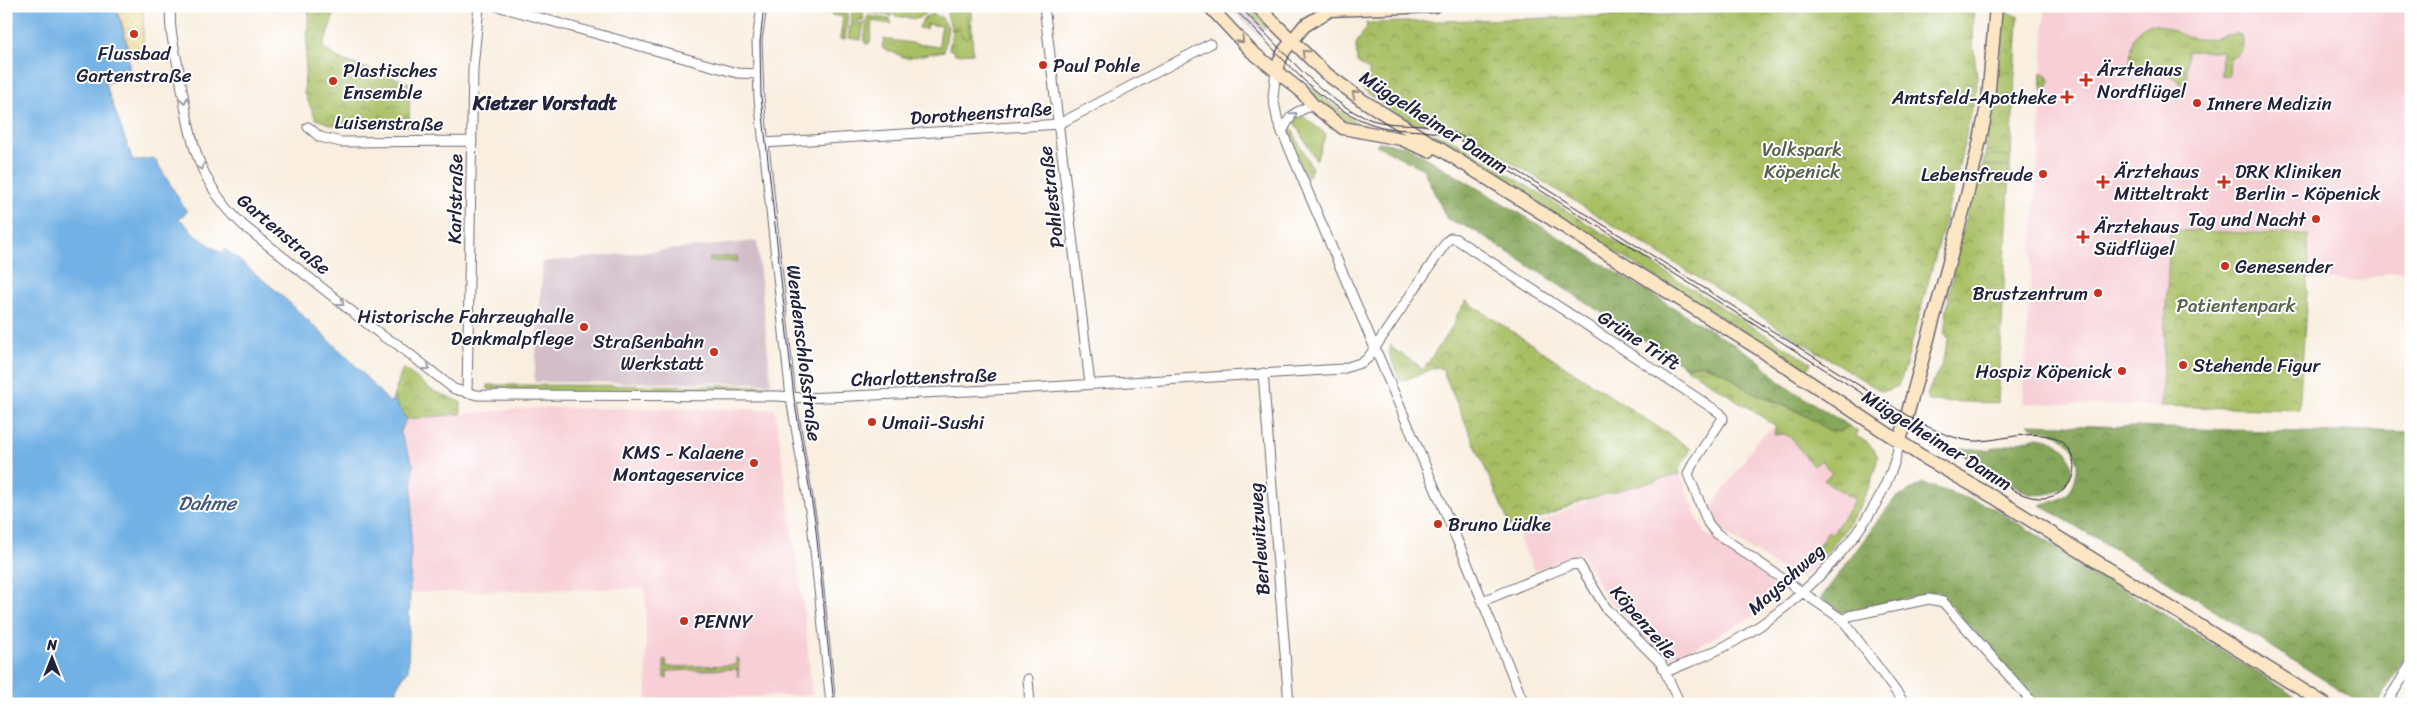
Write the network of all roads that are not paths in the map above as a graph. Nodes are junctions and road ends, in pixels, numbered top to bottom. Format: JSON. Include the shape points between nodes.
{"nodes":[{"id":1,"x":171,"y":6,"type":"edge"},
{"id":2,"x":478,"y":6,"type":"edge"},
{"id":3,"x":496,"y":6,"type":"edge"},
{"id":4,"x":762,"y":6,"type":"edge"},
{"id":5,"x":1044,"y":6,"type":"edge"},
{"id":6,"x":1209,"y":6,"type":"edge"},
{"id":7,"x":1257,"y":6,"type":"edge"},
{"id":8,"x":1435,"y":6,"type":"edge"},
{"id":9,"x":1996,"y":6,"type":"edge"},
{"id":10,"x":1291,"y":40,"type":"junction"},
{"id":11,"x":1210,"y":44,"type":"dead end"},
{"id":12,"x":1276,"y":70,"type":"junction"},
{"id":13,"x":758,"y":74,"type":"junction"},
{"id":14,"x":1313,"y":105,"type":"junction"},
{"id":15,"x":1058,"y":124,"type":"junction"},
{"id":16,"x":308,"y":127,"type":"dead end"},
{"id":17,"x":1282,"y":133,"type":"junction"},
{"id":18,"x":472,"y":141,"type":"junction"},
{"id":19,"x":764,"y":143,"type":"junction"},
{"id":20,"x":1532,"y":207,"type":"junction"},
{"id":21,"x":1376,"y":349,"type":"junction"},
{"id":22,"x":1263,"y":373,"type":"junction"},
{"id":23,"x":1090,"y":384,"type":"junction"},
{"id":24,"x":467,"y":393,"type":"junction"},
{"id":25,"x":791,"y":398,"type":"junction"},
{"id":26,"x":1900,"y":441,"type":"junction"},
{"id":27,"x":1800,"y":592,"type":"junction"},
{"id":28,"x":1483,"y":601,"type":"junction"},
{"id":29,"x":1843,"y":620,"type":"junction"},
{"id":30,"x":2411,"y":664,"type":"edge"},
{"id":31,"x":1666,"y":672,"type":"junction"},
{"id":32,"x":1028,"y":679,"type":"dead end"},
{"id":33,"x":831,"y":704,"type":"edge"},
{"id":34,"x":1030,"y":704,"type":"edge"},
{"id":35,"x":1289,"y":704,"type":"edge"},
{"id":36,"x":1524,"y":704,"type":"edge"},
{"id":37,"x":1680,"y":704,"type":"edge"},
{"id":38,"x":1905,"y":704,"type":"edge"},
{"id":39,"x":2034,"y":704,"type":"edge"},
{"id":40,"x":2325,"y":704,"type":"edge"},
{"id":41,"x":2386,"y":704,"type":"edge"}],
"edges":[{"from":1,"to":24,"type":"street","name":"Gartenstraße","one_way":true,"via":[[171,30],[193,146],[204,173],[224,205],[250,231],[384,337],[454,389]]},
{"from":2,"to":18,"type":"street","name":"Karlstraße"},
{"from":3,"to":13,"type":"street","via":[[737,73]]},
{"from":4,"to":13,"type":"street","name":"Wendenschloßstraße","via":[[757,41]]},
{"from":5,"to":15,"type":"street","name":"Pohlestraße"},
{"from":6,"to":12,"type":"main road","name":"Müggelheimer Damm","one_way":true,"via":[[1251,51]]},
{"from":7,"to":10,"type":"main road","name":"Müggelheimer Damm"},
{"from":8,"to":10,"type":"main road","via":[[1330,10],[1308,22]]},
{"from":9,"to":26,"type":"main road","via":[[1988,101],[1980,140]]},
{"from":10,"to":12,"type":"main road"},
{"from":20,"to":10,"type":"main road","name":"Müggelheimer Damm","one_way":true,"via":[[1362,100]]},
{"from":11,"to":15,"type":"street","name":"Dorotheenstraße"},
{"from":12,"to":14,"type":"main road","name":"Müggelheimer Damm"},
{"from":12,"to":17,"type":"street","via":[[1272,97]]},
{"from":13,"to":19,"type":"street","name":"Wendenschloßstraße"},
{"from":17,"to":14,"type":"street","one_way":true,"via":[[1287,120],[1297,111]]},
{"from":14,"to":20,"type":"main road","name":"Müggelheimer Damm","via":[[1343,128],[1414,144],[1508,201]]},
{"from":15,"to":19,"type":"street","name":"Dorotheenstraße"},
{"from":15,"to":23,"type":"street","name":"Pohlestraße"},
{"from":16,"to":18,"type":"street","name":"Luisenstraße","via":[[320,137],[341,142]]},
{"from":17,"to":21,"type":"street"},
{"from":18,"to":24,"type":"street","name":"Karlstraße"},
{"from":19,"to":25,"type":"street","name":"Wendenschloßstraße"},
{"from":20,"to":26,"type":"main road","name":"Müggelheimer Damm"},
{"from":21,"to":22,"type":"street","name":"Charlottenstraße","via":[[1363,362],[1350,367]]},
{"from":21,"to":27,"type":"street","name":"Grüne Trift","via":[[1447,241],[1451,238],[1460,242],[1720,413],[1722,418],[1688,474],[1708,523],[1716,533]]},
{"from":21,"to":28,"type":"street"},
{"from":22,"to":23,"type":"street","name":"Charlottenstraße"},
{"from":22,"to":35,"type":"street","name":"Berlewitzweg"},
{"from":23,"to":25,"type":"street","name":"Charlottenstraße"},
{"from":24,"to":25,"type":"street","name":"Charlottenstraße"},
{"from":25,"to":33,"type":"street","name":"Wendenschloßstraße","via":[[812,522]]},
{"from":26,"to":27,"type":"street","name":"Mayschweg","via":[[1891,473],[1863,523],[1826,569]]},
{"from":26,"to":40,"type":"main road","name":"Müggelheimer Damm"},
{"from":27,"to":29,"type":"street"},
{"from":27,"to":31,"type":"street","name":"Mayschweg","via":[[1734,642]]},
{"from":28,"to":31,"type":"street","name":"Köpenzeile","via":[[1579,564],[1606,608],[1654,654]]},
{"from":28,"to":36,"type":"street"},
{"from":29,"to":38,"type":"street"},
{"from":29,"to":39,"type":"street","via":[[1929,599],[1943,602]]},
{"from":30,"to":41,"type":"street"},
{"from":31,"to":37,"type":"street","name":"Köpenzeile"},
{"from":32,"to":34,"type":"street"}]}
